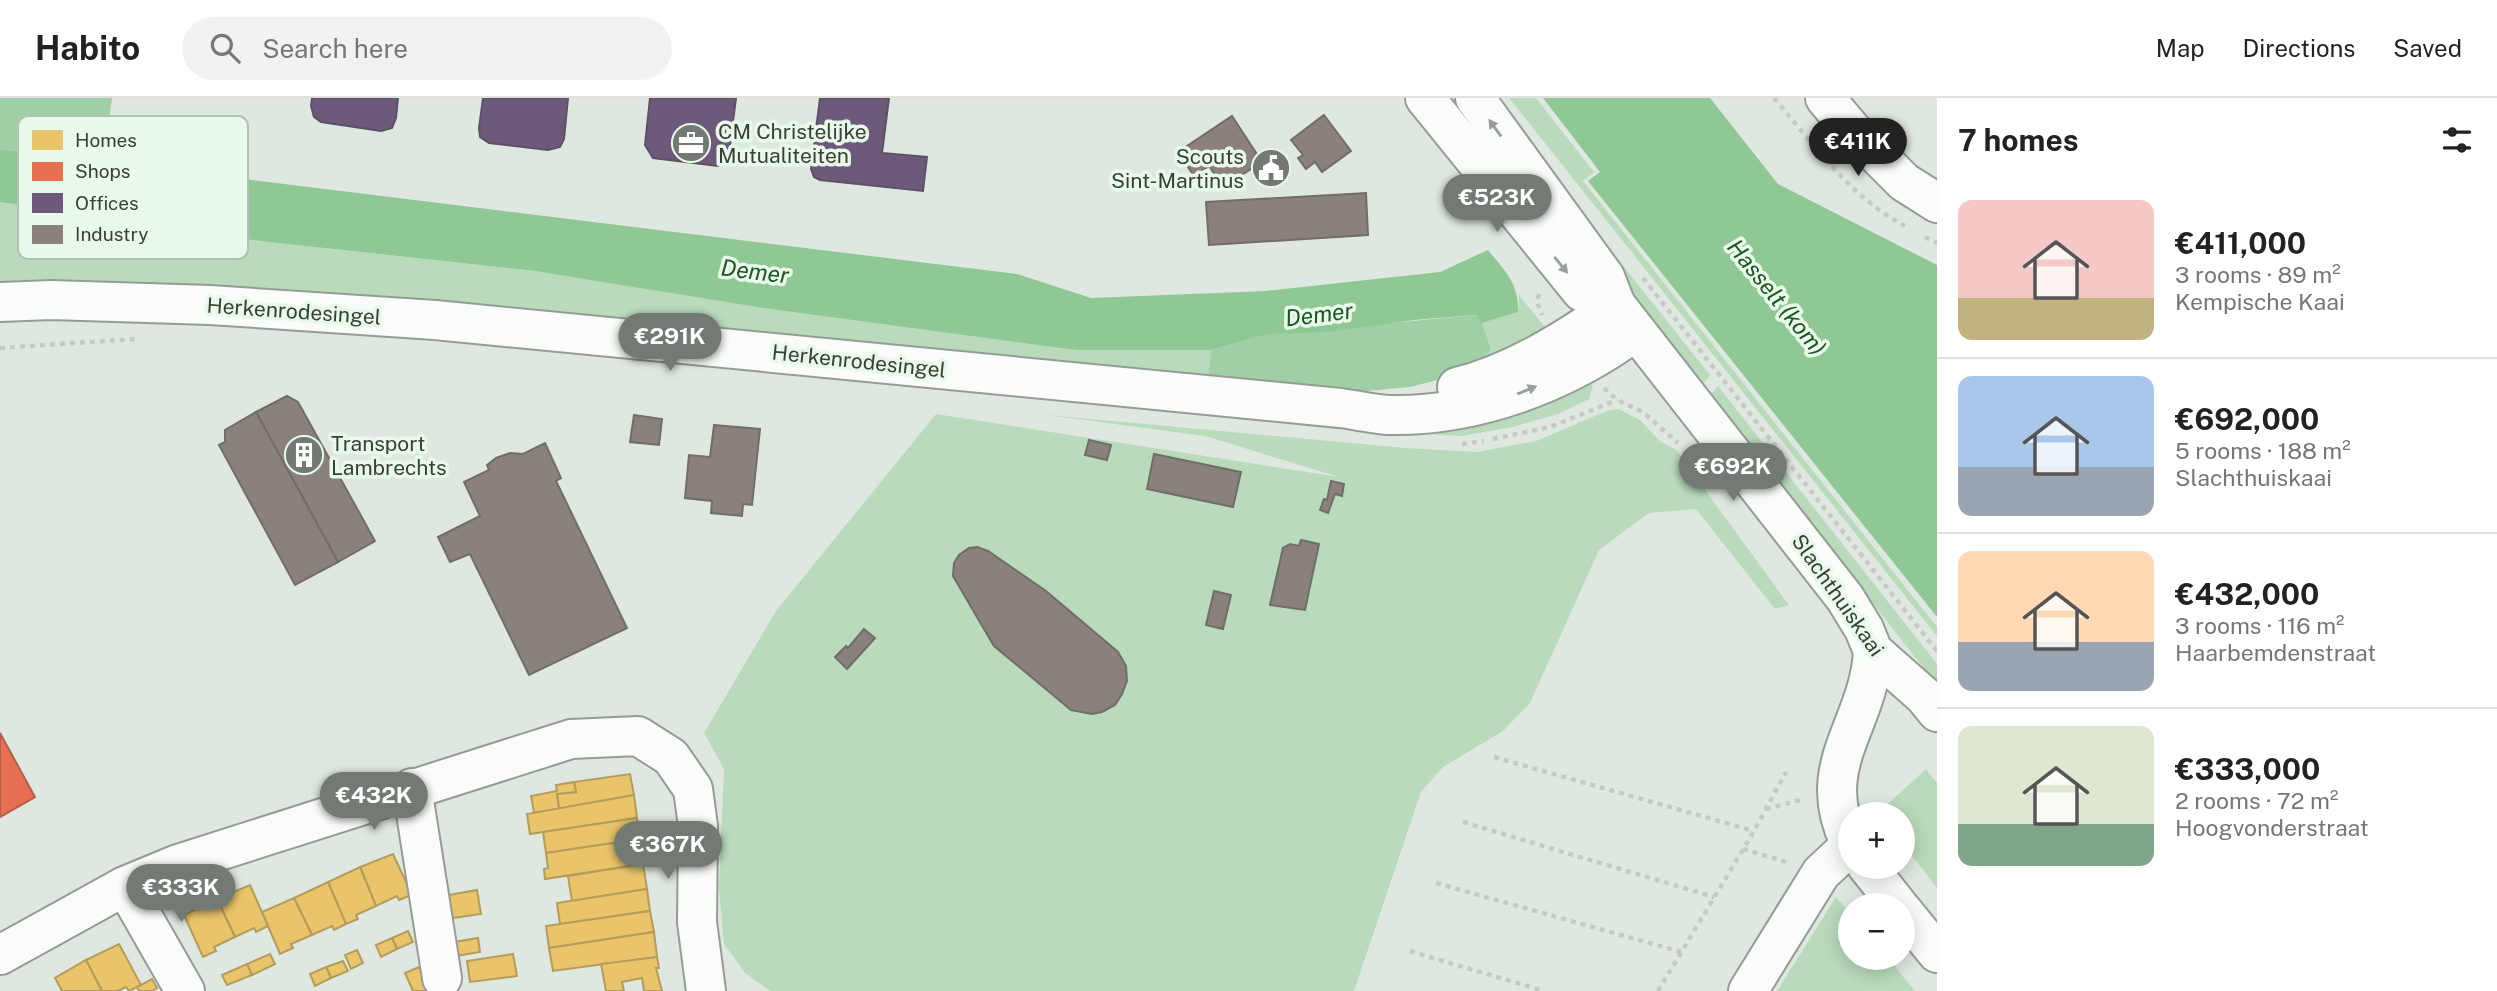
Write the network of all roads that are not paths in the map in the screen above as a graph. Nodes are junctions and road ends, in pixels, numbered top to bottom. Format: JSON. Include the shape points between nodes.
{"nodes":[{"id":1,"x":1425,"y":98,"type":"edge"},
{"id":2,"x":1475,"y":98,"type":"edge"},
{"id":3,"x":1825,"y":98,"type":"edge"},
{"id":4,"x":1937,"y":203,"type":"edge"},
{"id":5,"x":0,"y":302,"type":"edge"},
{"id":6,"x":1626,"y":318,"type":"junction"},
{"id":7,"x":1873,"y":651,"type":"junction"},
{"id":8,"x":1937,"y":712,"type":"edge"},
{"id":9,"x":412,"y":788,"type":"junction"},
{"id":10,"x":1838,"y":810,"type":"edge"},
{"id":11,"x":1838,"y":857,"type":"edge"},
{"id":12,"x":1877,"y":879,"type":"edge"},
{"id":13,"x":125,"y":886,"type":"junction"},
{"id":14,"x":1888,"y":893,"type":"edge"},
{"id":15,"x":1915,"y":926,"type":"edge"},
{"id":16,"x":1937,"y":953,"type":"edge"},
{"id":17,"x":0,"y":955,"type":"edge"},
{"id":18,"x":442,"y":978,"type":"dead end"},
{"id":19,"x":185,"y":991,"type":"edge"},
{"id":20,"x":706,"y":991,"type":"edge"},
{"id":21,"x":1748,"y":991,"type":"edge"}],
"edges":[{"from":1,"to":6,"type":"street","one_way":true,"via":[[1582,292]]},
{"from":6,"to":2,"type":"street","name":"Slachthuiskaai","one_way":true,"via":[[1605,277]]},
{"from":3,"to":4,"type":"street","via":[[1904,182]]},
{"from":5,"to":6,"type":"street","name":"Herkenrodesingel","via":[[210,305],[435,320],[1340,408],[1461,386],[1502,371],[1591,323]]},
{"from":6,"to":7,"type":"street","name":"Slachthuiskaai","via":[[1845,598]]},
{"from":7,"to":8,"type":"street","name":"Slachthuiskaai"},
{"from":7,"to":10,"type":"street","via":[[1871,674],[1838,772]]},
{"from":9,"to":13,"type":"street","via":[[178,864]]},
{"from":9,"to":18,"type":"street"},
{"from":9,"to":20,"type":"street","via":[[571,738],[638,736],[671,757],[694,789],[697,922]]},
{"from":11,"to":21,"type":"street","via":[[1821,873]]},
{"from":12,"to":14,"type":"street"},
{"from":13,"to":17,"type":"street"},
{"from":13,"to":19,"type":"street"},
{"from":15,"to":16,"type":"street"}]}
